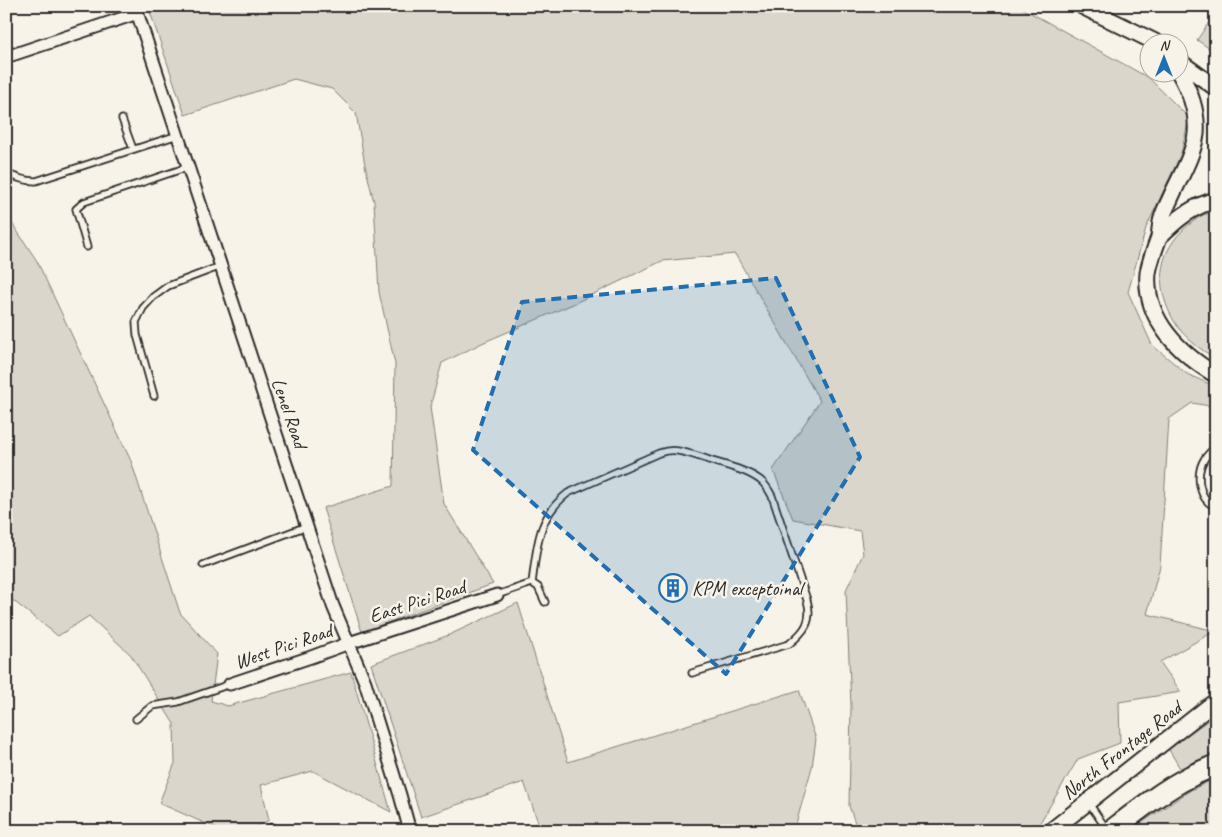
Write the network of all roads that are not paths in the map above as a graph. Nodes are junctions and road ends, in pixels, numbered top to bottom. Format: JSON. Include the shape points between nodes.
{"nodes":[{"id":1,"x":1082,"y":6,"type":"edge"},
{"id":2,"x":136,"y":10,"type":"edge"},
{"id":3,"x":1140,"y":35,"type":"edge"},
{"id":4,"x":6,"y":57,"type":"edge"},
{"id":5,"x":1190,"y":59,"type":"edge"},
{"id":6,"x":1190,"y":69,"type":"edge"},
{"id":7,"x":1216,"y":76,"type":"edge"},
{"id":8,"x":1184,"y":82,"type":"edge"},
{"id":9,"x":1216,"y":88,"type":"edge"},
{"id":10,"x":122,"y":119,"type":"dead end"},
{"id":11,"x":178,"y":135,"type":"junction"},
{"id":12,"x":132,"y":149,"type":"junction"},
{"id":13,"x":188,"y":167,"type":"junction"},
{"id":14,"x":6,"y":173,"type":"edge"},
{"id":15,"x":1216,"y":200,"type":"edge"},
{"id":16,"x":1159,"y":237,"type":"junction"},
{"id":17,"x":87,"y":247,"type":"dead end"},
{"id":18,"x":221,"y":266,"type":"junction"},
{"id":19,"x":1216,"y":375,"type":"edge"},
{"id":20,"x":154,"y":396,"type":"dead end"},
{"id":21,"x":1216,"y":447,"type":"edge"},
{"id":22,"x":1216,"y":507,"type":"edge"},
{"id":23,"x":307,"y":526,"type":"junction"},
{"id":24,"x":203,"y":565,"type":"dead end"},
{"id":25,"x":532,"y":583,"type":"junction"},
{"id":26,"x":497,"y":596,"type":"joint"},
{"id":27,"x":545,"y":602,"type":"dead end"},
{"id":28,"x":349,"y":643,"type":"junction"},
{"id":29,"x":692,"y":673,"type":"dead end"},
{"id":30,"x":230,"y":684,"type":"joint"},
{"id":31,"x":1216,"y":701,"type":"edge"},
{"id":32,"x":136,"y":719,"type":"dead end"},
{"id":33,"x":1216,"y":765,"type":"edge"},
{"id":34,"x":1088,"y":802,"type":"junction"},
{"id":35,"x":410,"y":831,"type":"edge"},
{"id":36,"x":1050,"y":831,"type":"edge"},
{"id":37,"x":1109,"y":831,"type":"edge"}],
"edges":[{"from":1,"to":3,"type":"main road"},
{"from":2,"to":4,"type":"street"},
{"from":2,"to":11,"type":"street","name":"Lenel Road"},
{"from":5,"to":7,"type":"main road"},
{"from":6,"to":9,"type":"main road"},
{"from":8,"to":16,"type":"main road","via":[[1194,105],[1196,134],[1162,218]]},
{"from":10,"to":12,"type":"lane"},
{"from":11,"to":12,"type":"lane"},
{"from":11,"to":13,"type":"street","name":"Lenel Road"},
{"from":12,"to":14,"type":"lane","via":[[36,181],[21,180]]},
{"from":13,"to":17,"type":"lane","via":[[84,202],[76,210]]},
{"from":13,"to":18,"type":"street","name":"Lenel Road"},
{"from":15,"to":16,"type":"main road","via":[[1187,212]]},
{"from":16,"to":19,"type":"main road","via":[[1148,273],[1149,296],[1154,311],[1167,335],[1198,364]]},
{"from":18,"to":20,"type":"lane","via":[[168,286],[143,308],[136,322],[137,335]]},
{"from":18,"to":23,"type":"street","name":"Lenel Road"},
{"from":21,"to":22,"type":"lane","via":[[1204,459],[1200,481],[1201,492]]},
{"from":23,"to":24,"type":"lane"},
{"from":23,"to":28,"type":"street","name":"Lenel Road"},
{"from":25,"to":26,"type":"lane"},
{"from":25,"to":27,"type":"lane","via":[[538,587]]},
{"from":25,"to":29,"type":"lane","via":[[543,525],[554,506],[568,493],[670,450],[753,476],[772,496],[808,600],[808,622],[789,644]]},
{"from":26,"to":28,"type":"street","name":"East Pici Road"},
{"from":28,"to":30,"type":"street","name":"West Pici Road"},
{"from":28,"to":35,"type":"street","name":"Lenel Road","via":[[365,682]]},
{"from":30,"to":32,"type":"lane","via":[[178,702],[152,706]]},
{"from":31,"to":34,"type":"main road","name":"North Frontage Road"},
{"from":33,"to":37,"type":"highway","via":[[1166,790]]},
{"from":34,"to":36,"type":"main road","name":"North Frontage Road"},
{"from":34,"to":37,"type":"lane"}]}
